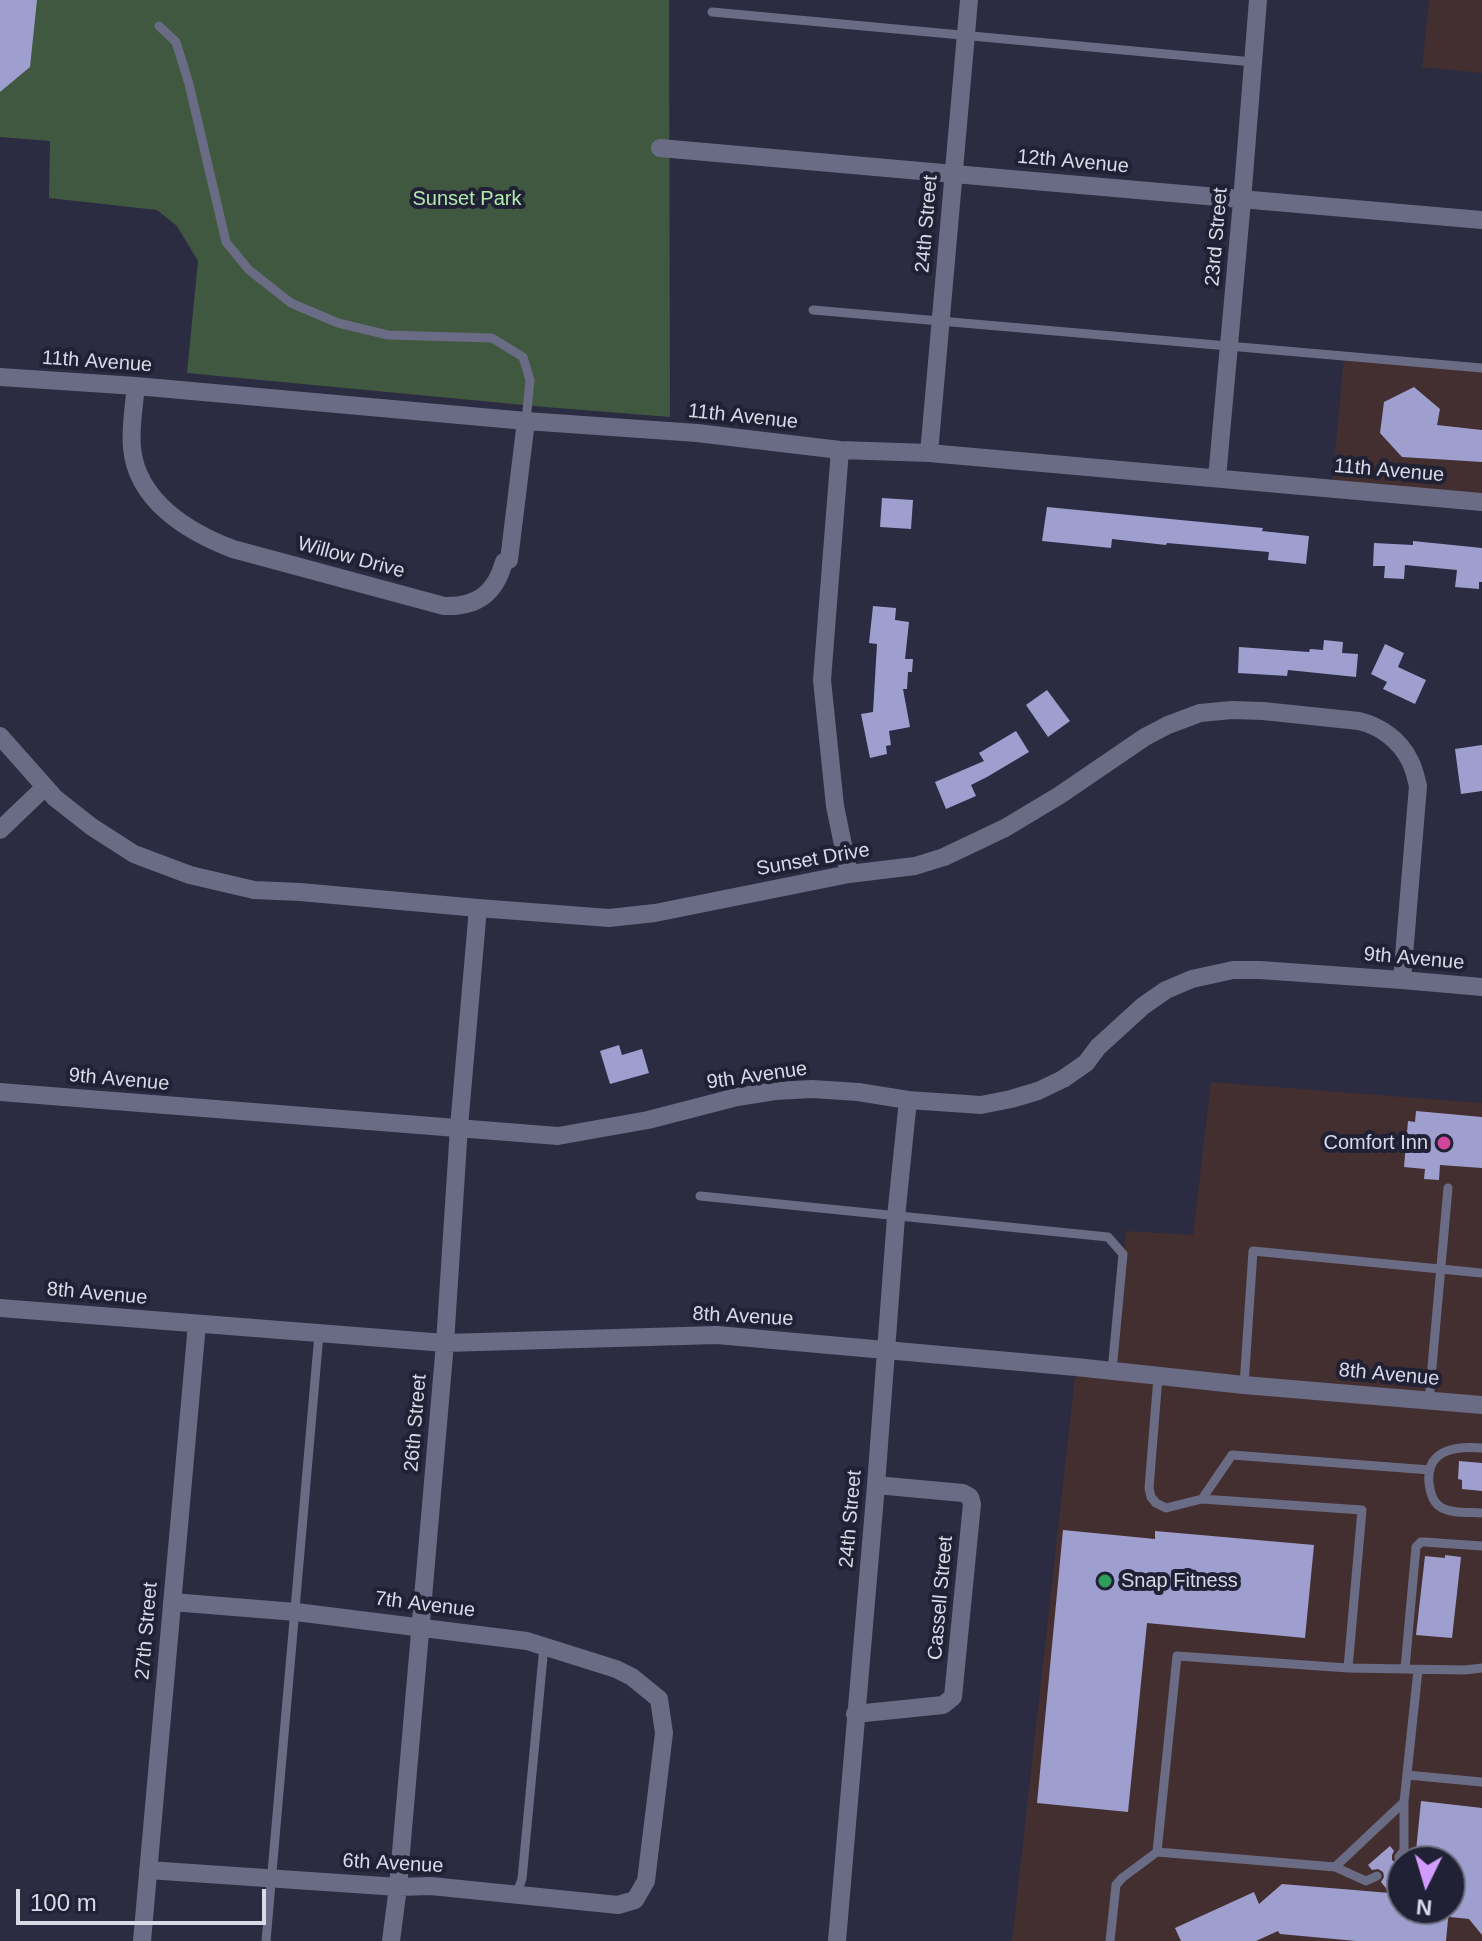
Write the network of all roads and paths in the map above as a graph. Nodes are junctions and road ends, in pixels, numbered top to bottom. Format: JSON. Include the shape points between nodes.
{"nodes":[{"id":1,"x":969,"y":0,"type":"edge"},
{"id":2,"x":1258,"y":0,"type":"edge"},
{"id":3,"x":712,"y":12,"type":"dead end"},
{"id":4,"x":159,"y":26,"type":"dead end"},
{"id":5,"x":965,"y":36,"type":"junction"},
{"id":6,"x":1253,"y":62,"type":"junction"},
{"id":7,"x":660,"y":148,"type":"dead end"},
{"id":8,"x":954,"y":173,"type":"junction"},
{"id":9,"x":1242,"y":201,"type":"junction"},
{"id":10,"x":1482,"y":220,"type":"edge"},
{"id":11,"x":813,"y":310,"type":"dead end"},
{"id":12,"x":941,"y":320,"type":"junction"},
{"id":13,"x":1229,"y":346,"type":"junction"},
{"id":14,"x":1482,"y":368,"type":"edge"},
{"id":15,"x":0,"y":377,"type":"edge"},
{"id":16,"x":136,"y":386,"type":"junction"},
{"id":17,"x":526,"y":421,"type":"junction"},
{"id":18,"x":840,"y":450,"type":"junction"},
{"id":19,"x":929,"y":453,"type":"junction"},
{"id":20,"x":1217,"y":478,"type":"junction"},
{"id":21,"x":1482,"y":502,"type":"edge"},
{"id":22,"x":0,"y":736,"type":"edge"},
{"id":23,"x":45,"y":787,"type":"junction"},
{"id":24,"x":0,"y":830,"type":"edge"},
{"id":25,"x":849,"y":874,"type":"junction"},
{"id":26,"x":478,"y":908,"type":"junction"},
{"id":27,"x":1402,"y":980,"type":"junction"},
{"id":28,"x":1482,"y":987,"type":"edge"},
{"id":29,"x":0,"y":1092,"type":"edge"},
{"id":30,"x":908,"y":1100,"type":"junction"},
{"id":31,"x":459,"y":1127,"type":"junction"},
{"id":32,"x":1448,"y":1188,"type":"dead end"},
{"id":33,"x":700,"y":1196,"type":"dead end"},
{"id":34,"x":896,"y":1217,"type":"junction"},
{"id":35,"x":1441,"y":1269,"type":"junction"},
{"id":36,"x":1482,"y":1273,"type":"edge"},
{"id":37,"x":0,"y":1308,"type":"edge"},
{"id":38,"x":197,"y":1324,"type":"junction"},
{"id":39,"x":319,"y":1334,"type":"junction"},
{"id":40,"x":445,"y":1343,"type":"junction"},
{"id":41,"x":886,"y":1350,"type":"junction"},
{"id":42,"x":1112,"y":1371,"type":"junction"},
{"id":43,"x":1158,"y":1377,"type":"junction"},
{"id":44,"x":1244,"y":1385,"type":"junction"},
{"id":45,"x":1429,"y":1400,"type":"junction"},
{"id":46,"x":1482,"y":1405,"type":"edge"},
{"id":47,"x":1482,"y":1448,"type":"edge"},
{"id":48,"x":1430,"y":1470,"type":"junction"},
{"id":49,"x":876,"y":1485,"type":"junction"},
{"id":50,"x":1202,"y":1499,"type":"junction"},
{"id":51,"x":1482,"y":1513,"type":"edge"},
{"id":52,"x":1482,"y":1546,"type":"edge"},
{"id":53,"x":172,"y":1602,"type":"junction"},
{"id":54,"x":296,"y":1612,"type":"junction"},
{"id":55,"x":420,"y":1626,"type":"junction"},
{"id":56,"x":544,"y":1646,"type":"junction"},
{"id":57,"x":1348,"y":1668,"type":"junction"},
{"id":58,"x":1405,"y":1668,"type":"junction"},
{"id":59,"x":1482,"y":1668,"type":"edge"},
{"id":60,"x":1418,"y":1670,"type":"junction"},
{"id":61,"x":855,"y":1714,"type":"junction"},
{"id":62,"x":1407,"y":1775,"type":"junction"},
{"id":63,"x":1482,"y":1782,"type":"edge"},
{"id":64,"x":1404,"y":1802,"type":"junction"},
{"id":65,"x":1404,"y":1845,"type":"edge"},
{"id":66,"x":1157,"y":1852,"type":"junction"},
{"id":67,"x":1335,"y":1867,"type":"junction"},
{"id":68,"x":148,"y":1870,"type":"junction"},
{"id":69,"x":1377,"y":1876,"type":"dead end"},
{"id":70,"x":271,"y":1879,"type":"junction"},
{"id":71,"x":398,"y":1887,"type":"junction"},
{"id":72,"x":516,"y":1895,"type":"junction"},
{"id":73,"x":635,"y":1900,"type":"joint"},
{"id":74,"x":142,"y":1941,"type":"edge"},
{"id":75,"x":266,"y":1941,"type":"edge"},
{"id":76,"x":391,"y":1941,"type":"edge"},
{"id":77,"x":837,"y":1941,"type":"edge"},
{"id":78,"x":1110,"y":1941,"type":"edge"}],
"edges":[{"from":1,"to":5,"type":"street","name":"24th Street"},
{"from":2,"to":6,"type":"street","name":"23rd Street"},
{"from":3,"to":5,"type":"lane"},
{"from":4,"to":17,"type":"lane","via":[[176,42],[226,242],[249,270],[291,303],[338,323],[388,335],[492,338],[523,357],[530,380]]},
{"from":5,"to":6,"type":"lane"},
{"from":5,"to":8,"type":"street","name":"24th Street"},
{"from":6,"to":9,"type":"street","name":"23rd Street"},
{"from":7,"to":8,"type":"street","name":"12th Avenue"},
{"from":8,"to":9,"type":"street","name":"12th Avenue"},
{"from":8,"to":12,"type":"street","name":"24th Street"},
{"from":9,"to":10,"type":"street","name":"12th Avenue"},
{"from":9,"to":13,"type":"street","name":"23rd Street"},
{"from":11,"to":12,"type":"lane"},
{"from":12,"to":13,"type":"lane"},
{"from":12,"to":19,"type":"street","name":"24th Street"},
{"from":13,"to":14,"type":"lane"},
{"from":13,"to":20,"type":"street","name":"23rd Street"},
{"from":15,"to":16,"type":"street","name":"11th Avenue"},
{"from":16,"to":17,"type":"street","name":"11th Avenue"},
{"from":16,"to":17,"type":"street","name":"Willow Drive","via":[[134,462],[147,490],[185,526],[233,549],[444,606],[458,607],[483,597],[509,560]]},
{"from":17,"to":18,"type":"street","name":"11th Avenue"},
{"from":18,"to":19,"type":"street","name":"11th Avenue"},
{"from":18,"to":25,"type":"street","via":[[822,680],[835,806]]},
{"from":19,"to":20,"type":"street","name":"11th Avenue"},
{"from":20,"to":21,"type":"street","name":"11th Avenue"},
{"from":22,"to":23,"type":"street","name":"Sunset Drive"},
{"from":23,"to":24,"type":"street"},
{"from":23,"to":26,"type":"street","name":"Sunset Drive","via":[[134,854],[190,875],[254,890]]},
{"from":25,"to":26,"type":"street","name":"Sunset Drive","via":[[609,918]]},
{"from":25,"to":27,"type":"street","name":"Sunset Drive","via":[[944,857],[1005,828],[1145,737],[1200,713],[1263,711],[1359,721],[1384,730],[1396,743],[1410,760],[1418,786]]},
{"from":26,"to":31,"type":"street","name":"26th Street"},
{"from":27,"to":28,"type":"street","name":"9th Avenue"},
{"from":27,"to":30,"type":"street","name":"9th Avenue","via":[[1260,970],[1205,974],[1155,998],[1086,1063],[1038,1091],[981,1105]]},
{"from":29,"to":31,"type":"street","name":"9th Avenue"},
{"from":30,"to":31,"type":"street","name":"9th Avenue","via":[[812,1089],[737,1097],[558,1136]]},
{"from":30,"to":34,"type":"street","name":"24th Street"},
{"from":31,"to":40,"type":"street","name":"26th Street"},
{"from":32,"to":35,"type":"lane"},
{"from":33,"to":34,"type":"lane"},
{"from":34,"to":41,"type":"street","name":"24th Street"},
{"from":34,"to":42,"type":"lane","via":[[1108,1237],[1123,1254]]},
{"from":35,"to":36,"type":"lane"},
{"from":35,"to":44,"type":"lane","via":[[1253,1251]]},
{"from":35,"to":45,"type":"lane"},
{"from":37,"to":38,"type":"street","name":"8th Avenue"},
{"from":38,"to":39,"type":"street","name":"8th Avenue"},
{"from":38,"to":53,"type":"street","name":"27th Street"},
{"from":39,"to":40,"type":"street","name":"8th Avenue"},
{"from":39,"to":54,"type":"lane"},
{"from":40,"to":41,"type":"street","name":"8th Avenue","via":[[717,1335]]},
{"from":40,"to":55,"type":"street","name":"26th Street"},
{"from":41,"to":42,"type":"street","name":"8th Avenue"},
{"from":41,"to":49,"type":"street","name":"24th Street"},
{"from":42,"to":43,"type":"street","name":"8th Avenue"},
{"from":43,"to":44,"type":"street","name":"8th Avenue"},
{"from":43,"to":50,"type":"lane","via":[[1151,1497],[1166,1508]]},
{"from":44,"to":45,"type":"street","name":"8th Avenue"},
{"from":45,"to":46,"type":"street","name":"8th Avenue"},
{"from":47,"to":48,"type":"lane","via":[[1448,1450]]},
{"from":48,"to":50,"type":"lane","via":[[1232,1455]]},
{"from":48,"to":51,"type":"lane","via":[[1430,1494],[1439,1507]]},
{"from":49,"to":61,"type":"street","name":"24th Street"},
{"from":49,"to":61,"type":"street","name":"Cassell Street","via":[[963,1493],[972,1504],[953,1697],[943,1705]]},
{"from":50,"to":57,"type":"lane","via":[[1362,1510]]},
{"from":52,"to":58,"type":"lane","via":[[1424,1542],[1416,1547]]},
{"from":53,"to":54,"type":"street","name":"7th Avenue"},
{"from":53,"to":68,"type":"street","name":"27th Street"},
{"from":54,"to":55,"type":"street","name":"7th Avenue"},
{"from":54,"to":70,"type":"lane"},
{"from":55,"to":56,"type":"street","name":"7th Avenue"},
{"from":55,"to":71,"type":"street","name":"26th Street"},
{"from":56,"to":72,"type":"lane","via":[[522,1879]]},
{"from":56,"to":73,"type":"street","name":"7th Avenue","via":[[616,1669],[659,1699],[664,1733],[646,1881]]},
{"from":57,"to":58,"type":"lane"},
{"from":57,"to":66,"type":"lane","via":[[1177,1656]]},
{"from":58,"to":60,"type":"lane"},
{"from":59,"to":60,"type":"lane"},
{"from":60,"to":62,"type":"lane"},
{"from":61,"to":77,"type":"street","name":"24th Street"},
{"from":62,"to":63,"type":"lane"},
{"from":62,"to":64,"type":"lane"},
{"from":64,"to":65,"type":"lane"},
{"from":64,"to":67,"type":"lane"},
{"from":66,"to":67,"type":"lane"},
{"from":66,"to":78,"type":"lane","via":[[1116,1885]]},
{"from":67,"to":69,"type":"lane","via":[[1366,1881]]},
{"from":68,"to":70,"type":"street","name":"6th Avenue"},
{"from":68,"to":74,"type":"street","name":"27th Street"},
{"from":70,"to":71,"type":"street","name":"6th Avenue"},
{"from":70,"to":75,"type":"lane"},
{"from":71,"to":72,"type":"street","name":"6th Avenue"},
{"from":71,"to":76,"type":"street","name":"26th Street"},
{"from":72,"to":73,"type":"street","name":"6th Avenue","via":[[618,1905]]}]}
